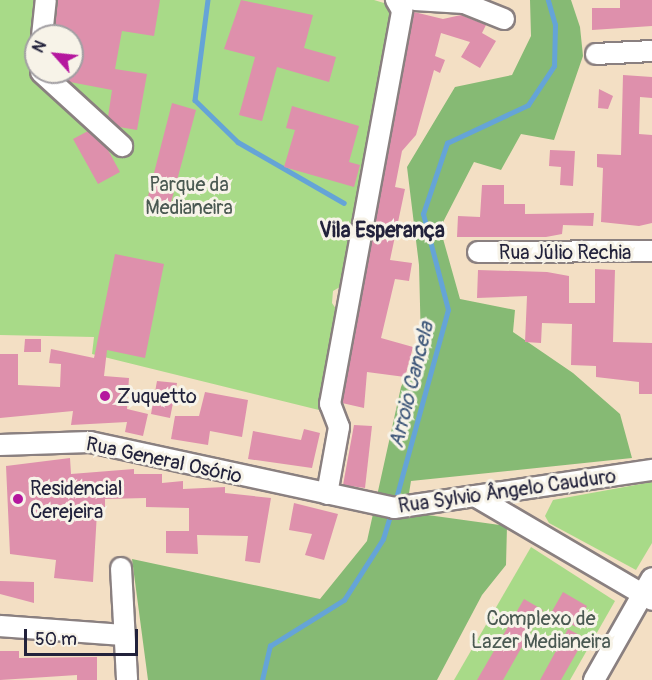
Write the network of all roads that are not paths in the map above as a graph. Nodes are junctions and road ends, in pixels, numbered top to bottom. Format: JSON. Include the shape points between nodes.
{"nodes":[{"id":1,"x":46,"y":0,"type":"edge"},
{"id":2,"x":396,"y":0,"type":"edge"},
{"id":3,"x":416,"y":0,"type":"edge"},
{"id":4,"x":504,"y":19,"type":"dead end"},
{"id":5,"x":43,"y":24,"type":"edge"},
{"id":6,"x":652,"y":51,"type":"edge"},
{"id":7,"x":596,"y":54,"type":"dead end"},
{"id":8,"x":54,"y":84,"type":"edge"},
{"id":9,"x":122,"y":146,"type":"dead end"},
{"id":10,"x":652,"y":251,"type":"edge"},
{"id":11,"x":478,"y":252,"type":"dead end"},
{"id":12,"x":0,"y":445,"type":"edge"},
{"id":13,"x":652,"y":470,"type":"edge"},
{"id":14,"x":327,"y":494,"type":"junction"},
{"id":15,"x":475,"y":496,"type":"junction"},
{"id":16,"x":121,"y":568,"type":"dead end"},
{"id":17,"x":649,"y":591,"type":"edge"},
{"id":18,"x":0,"y":626,"type":"edge"},
{"id":19,"x":124,"y":635,"type":"junction"},
{"id":20,"x":127,"y":680,"type":"edge"},
{"id":21,"x":594,"y":680,"type":"edge"}],
"edges":[{"from":1,"to":5,"type":"street"},
{"from":2,"to":14,"type":"street","via":[[402,10],[330,404],[339,427]]},
{"from":3,"to":4,"type":"street","via":[[464,3]]},
{"from":6,"to":7,"type":"street"},
{"from":8,"to":9,"type":"street"},
{"from":10,"to":11,"type":"street","name":"Rua Júlio Rechia"},
{"from":12,"to":14,"type":"street","name":"Rua General Osório","via":[[90,442]]},
{"from":13,"to":15,"type":"street","name":"Rua Sylvio Ângelo Cauduro"},
{"from":14,"to":15,"type":"street","name":"Rua Sylvio Ângelo Cauduro","via":[[382,506]]},
{"from":15,"to":17,"type":"street"},
{"from":16,"to":19,"type":"street"},
{"from":17,"to":21,"type":"street"},
{"from":18,"to":19,"type":"street"},
{"from":19,"to":20,"type":"street"}]}
